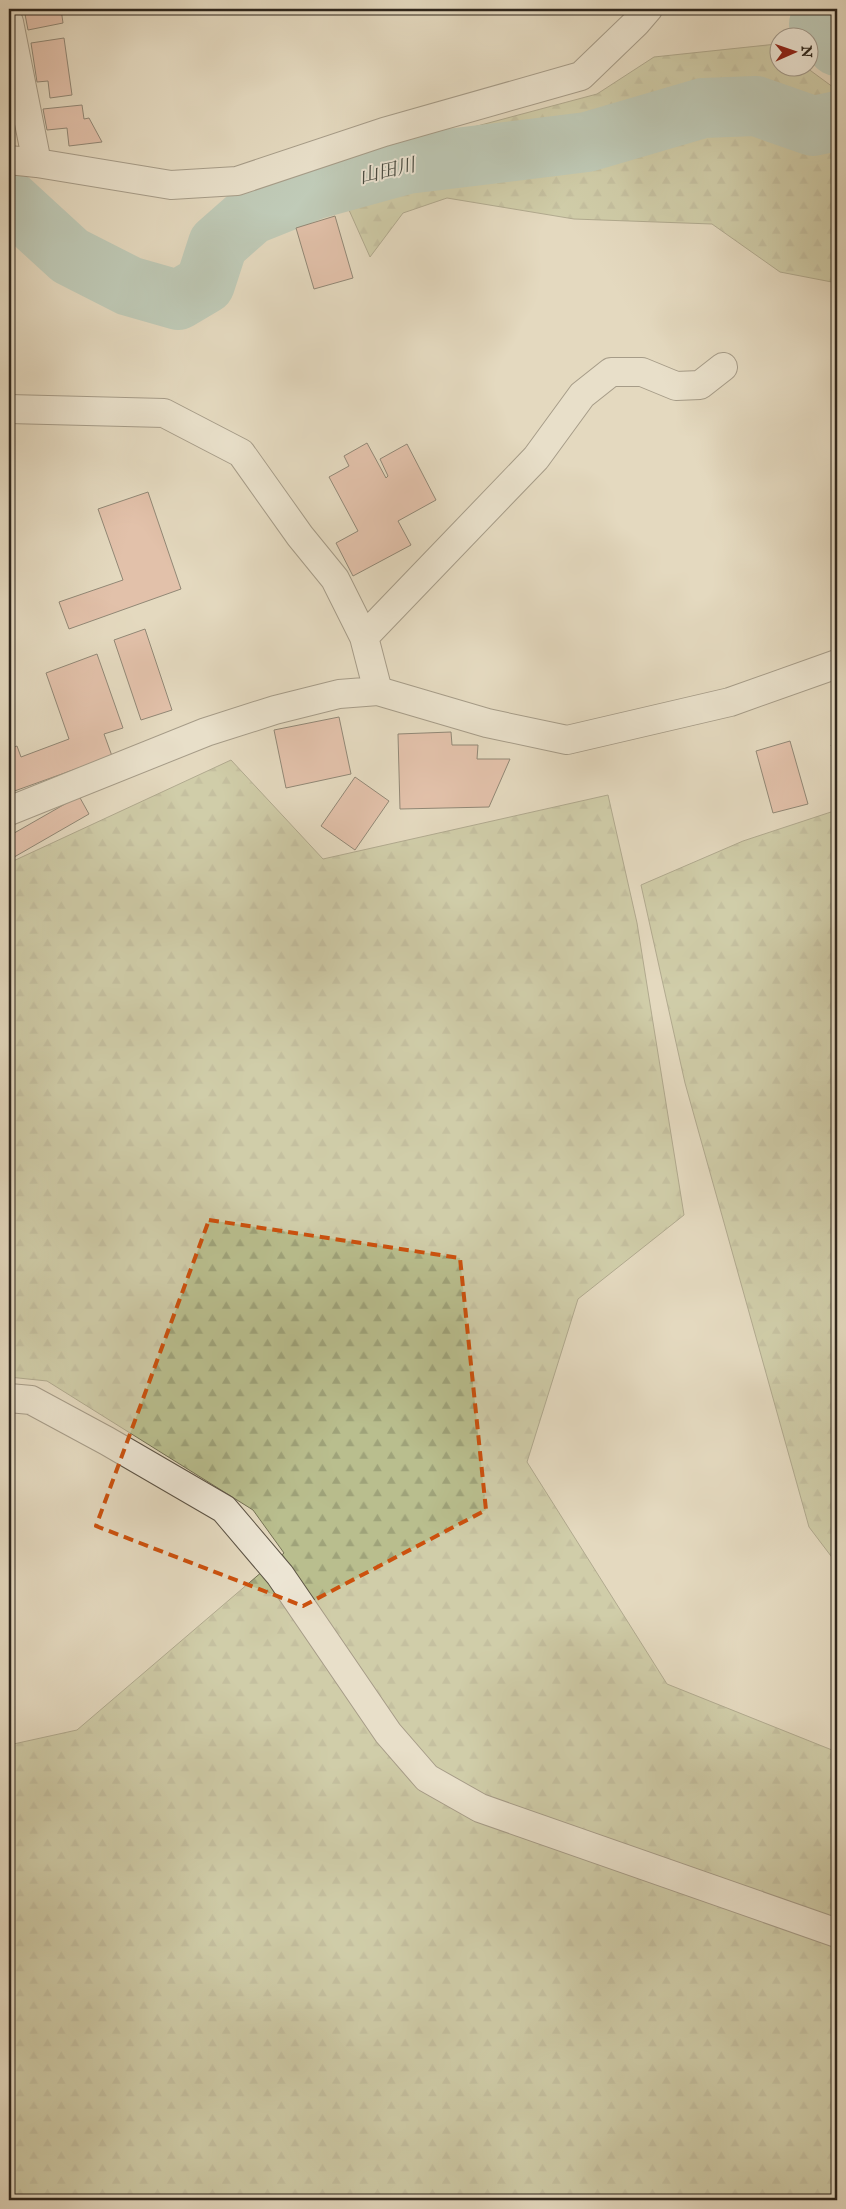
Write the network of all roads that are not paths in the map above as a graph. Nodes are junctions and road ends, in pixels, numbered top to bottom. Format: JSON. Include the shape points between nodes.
{"nodes":[{"id":1,"x":648,"y":9,"type":"edge"},
{"id":2,"x":9,"y":22,"type":"edge"},
{"id":3,"x":9,"y":160,"type":"edge"},
{"id":4,"x":37,"y":163,"type":"junction"},
{"id":5,"x":723,"y":367,"type":"dead end"},
{"id":6,"x":9,"y":409,"type":"edge"},
{"id":7,"x":364,"y":637,"type":"junction"},
{"id":8,"x":837,"y":664,"type":"edge"},
{"id":9,"x":378,"y":691,"type":"junction"},
{"id":10,"x":9,"y":812,"type":"edge"},
{"id":11,"x":9,"y":1398,"type":"edge"},
{"id":12,"x":837,"y":1933,"type":"edge"}],
"edges":[{"from":1,"to":4,"type":"street","via":[[581,76],[384,132],[237,181],[170,186]]},
{"from":2,"to":4,"type":"street"},
{"from":3,"to":4,"type":"street"},
{"from":5,"to":7,"type":"street","via":[[700,385],[676,386],[642,372],[611,372],[582,395],[536,458]]},
{"from":6,"to":7,"type":"street","via":[[164,413],[241,453],[335,579]]},
{"from":7,"to":9,"type":"street"},
{"from":8,"to":9,"type":"street","via":[[730,702],[567,740],[487,723]]},
{"from":9,"to":10,"type":"street","via":[[339,694],[206,732]]},
{"from":11,"to":12,"type":"street","via":[[31,1400],[224,1509],[280,1575],[388,1733],[427,1778],[480,1808]]}]}
